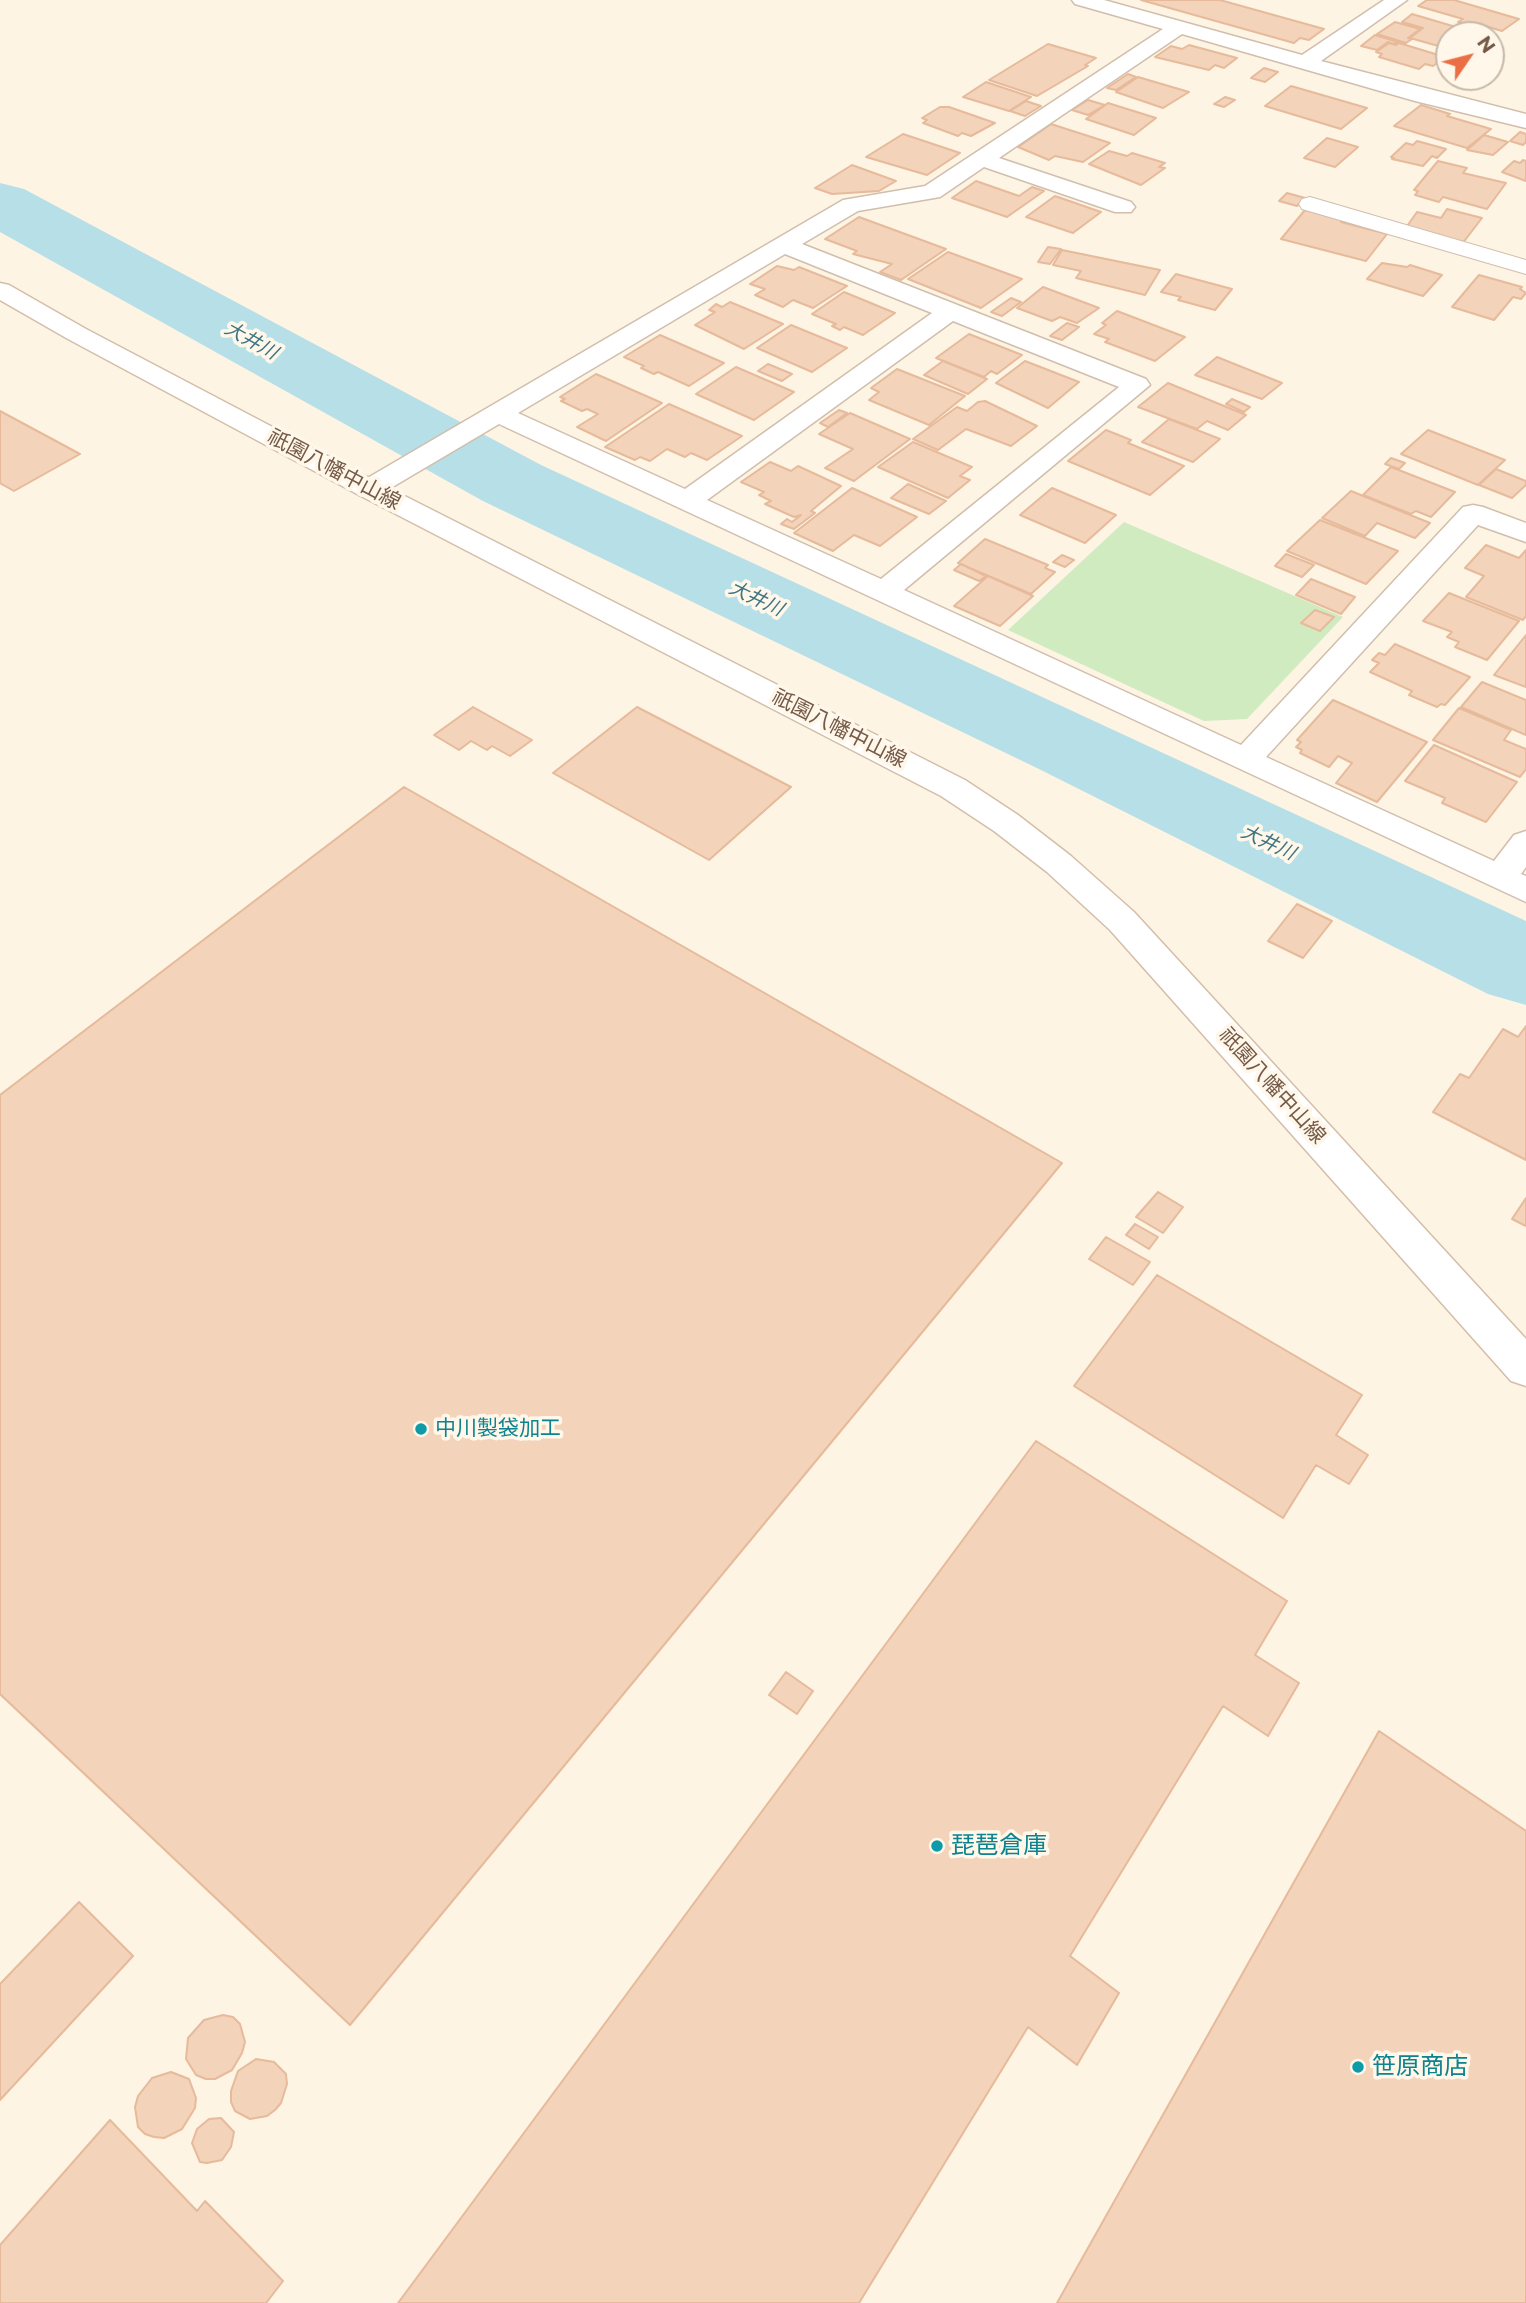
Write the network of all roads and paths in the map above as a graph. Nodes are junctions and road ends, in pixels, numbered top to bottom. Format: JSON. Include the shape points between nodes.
{"nodes":[{"id":1,"x":1082,"y":0,"type":"edge"},
{"id":2,"x":1397,"y":0,"type":"edge"},
{"id":3,"x":1179,"y":27,"type":"junction"},
{"id":4,"x":1304,"y":63,"type":"junction"},
{"id":5,"x":1526,"y":121,"type":"edge"},
{"id":6,"x":981,"y":159,"type":"junction"},
{"id":7,"x":1310,"y":204,"type":"dead end"},
{"id":8,"x":1123,"y":207,"type":"dead end"},
{"id":9,"x":783,"y":245,"type":"junction"},
{"id":10,"x":1526,"y":267,"type":"edge"},
{"id":11,"x":0,"y":290,"type":"edge"},
{"id":12,"x":951,"y":311,"type":"junction"},
{"id":13,"x":497,"y":413,"type":"junction"},
{"id":14,"x":369,"y":489,"type":"junction"},
{"id":15,"x":687,"y":501,"type":"junction"},
{"id":16,"x":1526,"y":533,"type":"edge"},
{"id":17,"x":883,"y":592,"type":"junction"},
{"id":18,"x":1245,"y":760,"type":"junction"},
{"id":19,"x":1526,"y":843,"type":"edge"},
{"id":20,"x":1513,"y":883,"type":"edge"},
{"id":21,"x":1526,"y":1368,"type":"edge"}],
"edges":[{"from":1,"to":3,"type":"street"},
{"from":2,"to":4,"type":"street"},
{"from":3,"to":4,"type":"street"},
{"from":3,"to":6,"type":"street"},
{"from":4,"to":5,"type":"street"},
{"from":6,"to":8,"type":"street"},
{"from":6,"to":9,"type":"street","via":[[932,192],[851,205]]},
{"from":7,"to":10,"type":"lane"},
{"from":9,"to":12,"type":"street"},
{"from":9,"to":13,"type":"street"},
{"from":11,"to":14,"type":"street","name":"祇園八幡中山線"},
{"from":12,"to":15,"type":"street"},
{"from":12,"to":17,"type":"street","via":[[1137,385]]},
{"from":13,"to":14,"type":"street"},
{"from":13,"to":15,"type":"street"},
{"from":14,"to":21,"type":"street","name":"祇園八幡中山線","via":[[953,788],[1006,823],[1122,921]]},
{"from":15,"to":17,"type":"street"},
{"from":16,"to":18,"type":"street","via":[[1473,513]]},
{"from":17,"to":18,"type":"street"},
{"from":18,"to":20,"type":"street"},
{"from":19,"to":20,"type":"street"}]}
